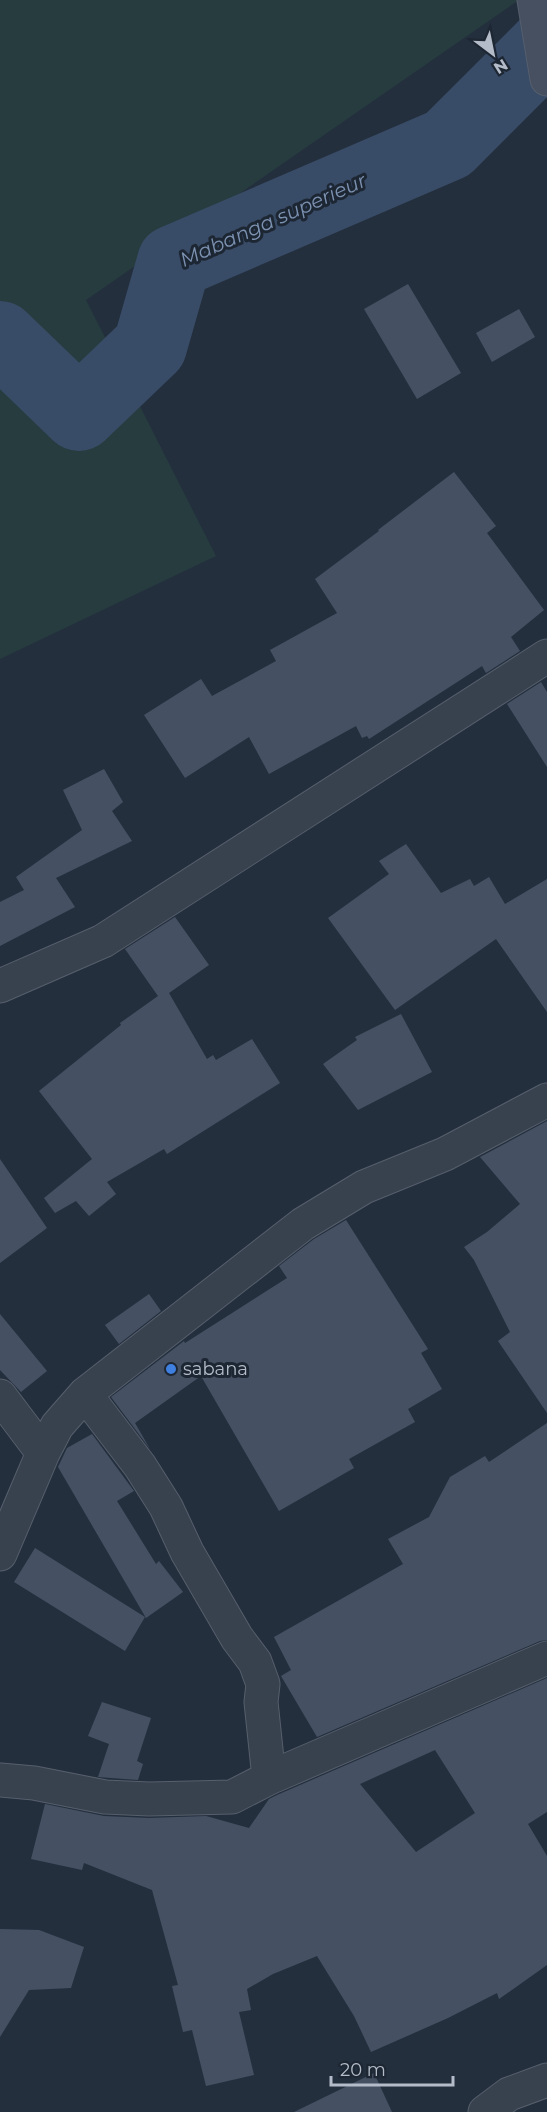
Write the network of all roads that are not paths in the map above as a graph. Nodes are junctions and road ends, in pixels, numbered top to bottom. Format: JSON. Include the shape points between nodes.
{"nodes":[{"id":1,"x":535,"y":2,"type":"edge"},
{"id":2,"x":546,"y":73,"type":"edge"},
{"id":3,"x":547,"y":656,"type":"edge"},
{"id":4,"x":0,"y":986,"type":"edge"},
{"id":5,"x":547,"y":1100,"type":"edge"},
{"id":6,"x":85,"y":1394,"type":"junction"},
{"id":7,"x":0,"y":1396,"type":"edge"},
{"id":8,"x":42,"y":1453,"type":"junction"},
{"id":9,"x":0,"y":1554,"type":"edge"},
{"id":10,"x":547,"y":1658,"type":"edge"},
{"id":11,"x":269,"y":1778,"type":"junction"},
{"id":12,"x":0,"y":1780,"type":"edge"},
{"id":13,"x":547,"y":2080,"type":"edge"},
{"id":14,"x":485,"y":2112,"type":"edge"}],
"edges":[{"from":1,"to":2,"type":"street"},
{"from":3,"to":4,"type":"street","via":[[103,941]]},
{"from":5,"to":6,"type":"street","via":[[445,1154],[364,1187],[303,1224]]},
{"from":6,"to":8,"type":"street","via":[[57,1426]]},
{"from":6,"to":11,"type":"street","via":[[166,1507],[237,1638],[255,1662],[262,1684]]},
{"from":7,"to":8,"type":"street"},
{"from":8,"to":9,"type":"street"},
{"from":10,"to":11,"type":"street"},
{"from":11,"to":12,"type":"street","via":[[232,1797],[149,1799],[105,1797]]},
{"from":13,"to":14,"type":"street","via":[[509,2094]]}]}
